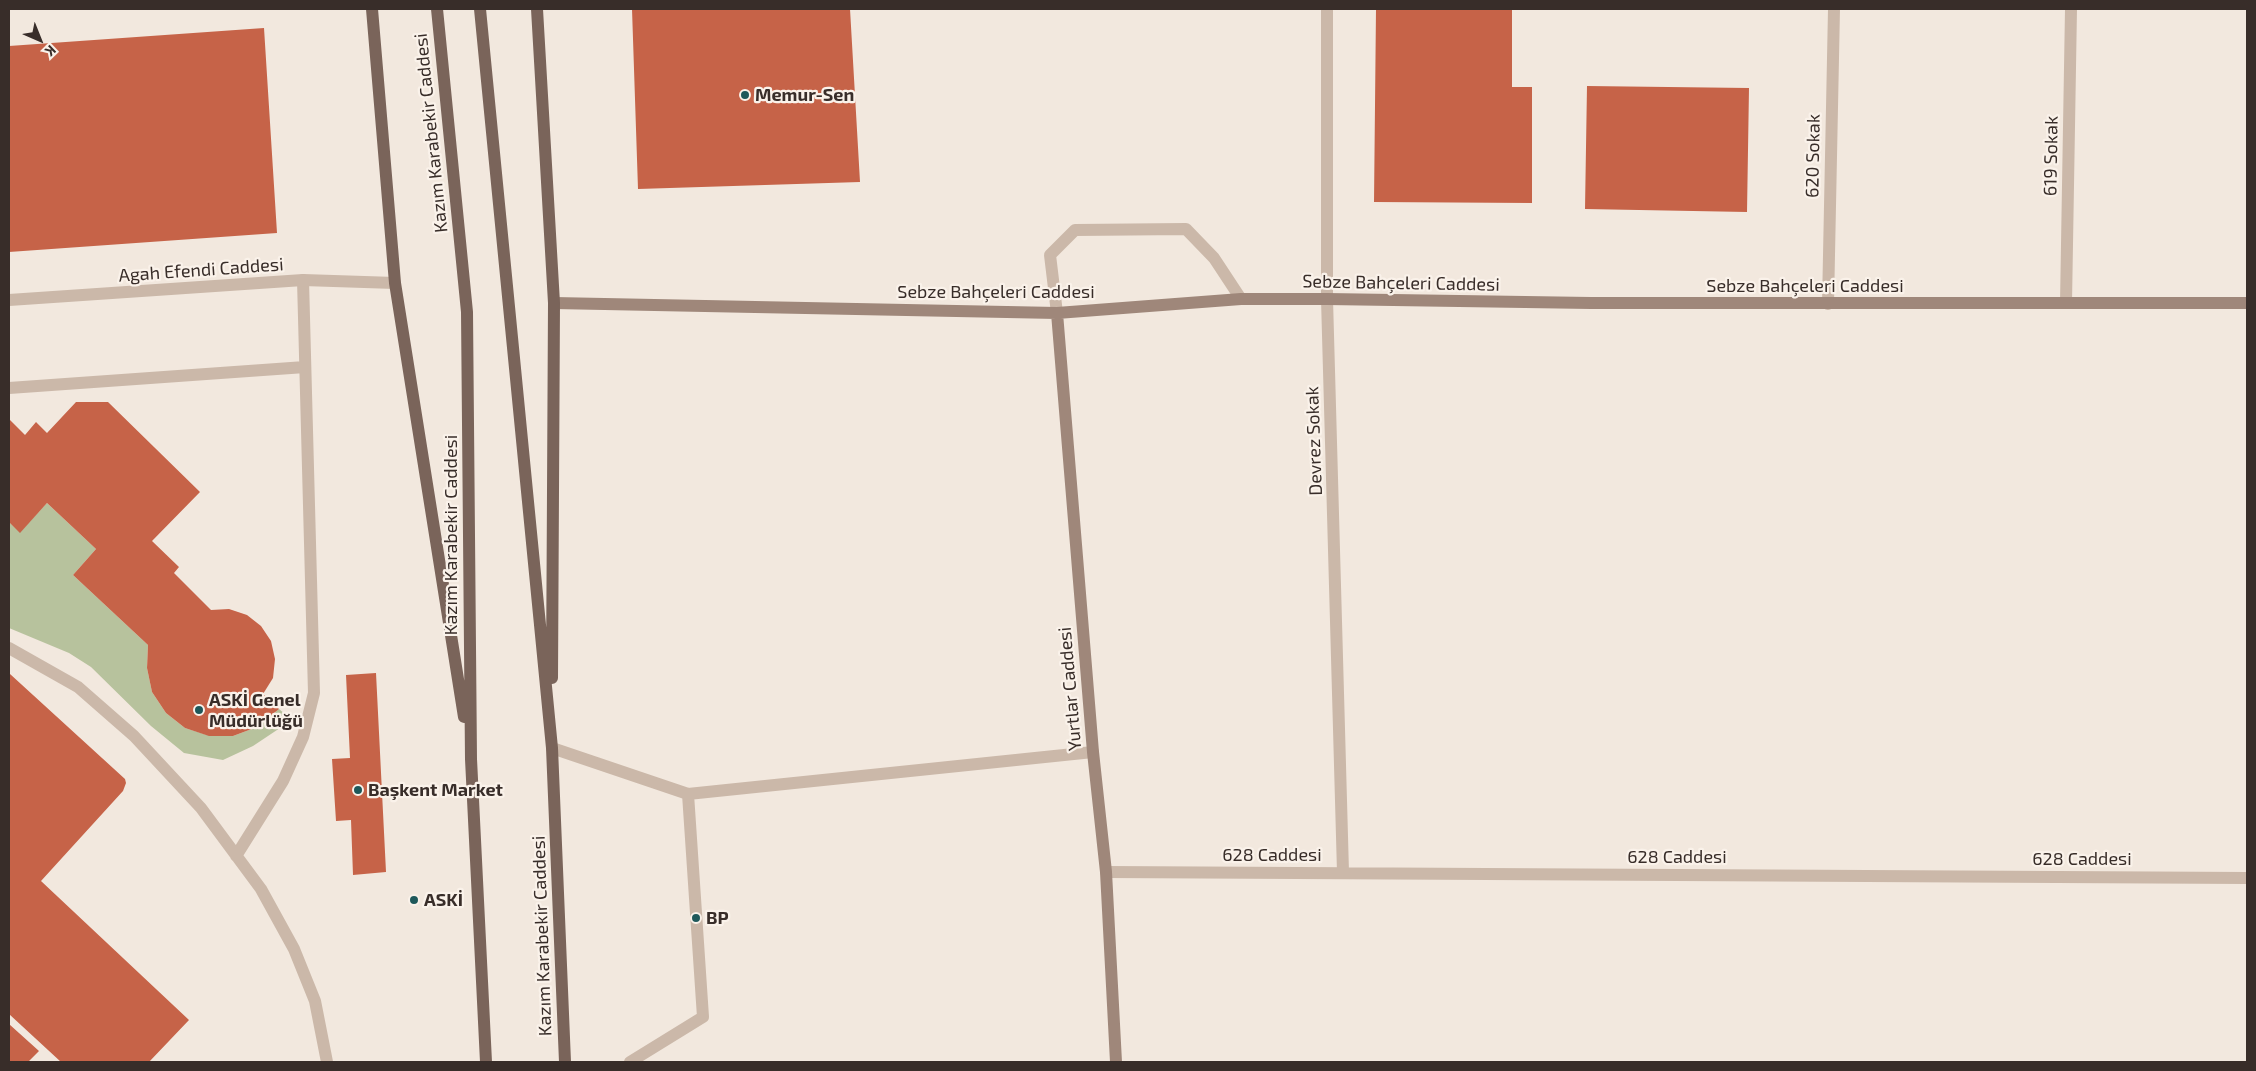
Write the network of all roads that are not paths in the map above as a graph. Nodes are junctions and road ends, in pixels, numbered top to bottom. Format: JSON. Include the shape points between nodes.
{"nodes":[{"id":1,"x":372,"y":9,"type":"edge"},
{"id":2,"x":437,"y":9,"type":"edge"},
{"id":3,"x":480,"y":9,"type":"edge"},
{"id":4,"x":537,"y":9,"type":"edge"},
{"id":5,"x":1327,"y":9,"type":"edge"},
{"id":6,"x":1834,"y":9,"type":"edge"},
{"id":7,"x":2071,"y":9,"type":"edge"},
{"id":8,"x":303,"y":280,"type":"junction"},
{"id":9,"x":396,"y":283,"type":"junction"},
{"id":10,"x":1327,"y":299,"type":"junction"},
{"id":11,"x":9,"y":300,"type":"edge"},
{"id":12,"x":1241,"y":300,"type":"junction"},
{"id":13,"x":554,"y":303,"type":"junction"},
{"id":14,"x":2066,"y":303,"type":"junction"},
{"id":15,"x":2247,"y":303,"type":"edge"},
{"id":16,"x":1828,"y":304,"type":"junction"},
{"id":17,"x":1057,"y":313,"type":"junction"},
{"id":18,"x":305,"y":367,"type":"junction"},
{"id":19,"x":9,"y":388,"type":"edge"},
{"id":20,"x":9,"y":648,"type":"edge"},
{"id":21,"x":552,"y":748,"type":"junction"},
{"id":22,"x":1093,"y":752,"type":"junction"},
{"id":23,"x":471,"y":759,"type":"junction"},
{"id":24,"x":688,"y":794,"type":"junction"},
{"id":25,"x":236,"y":856,"type":"junction"},
{"id":26,"x":1106,"y":872,"type":"junction"},
{"id":27,"x":1344,"y":872,"type":"junction"},
{"id":28,"x":2247,"y":878,"type":"edge"},
{"id":29,"x":327,"y":1062,"type":"edge"},
{"id":30,"x":486,"y":1062,"type":"edge"},
{"id":31,"x":565,"y":1062,"type":"edge"},
{"id":32,"x":630,"y":1062,"type":"edge"},
{"id":33,"x":1116,"y":1062,"type":"edge"}],
"edges":[{"from":1,"to":9,"type":"main road"},
{"from":2,"to":23,"type":"main road","name":"Kazım Karabekir Caddesi","via":[[467,312]]},
{"from":3,"to":21,"type":"main road","name":"Kazım Karabekir Caddesi"},
{"from":4,"to":13,"type":"main road","name":"Kazım Karabekir Caddesi"},
{"from":5,"to":10,"type":"street","name":"Devrez Sokak"},
{"from":6,"to":16,"type":"street","name":"620 Sokak"},
{"from":7,"to":14,"type":"street","name":"619 Sokak"},
{"from":8,"to":9,"type":"street","name":"Agah Efendi Caddesi"},
{"from":8,"to":11,"type":"street","name":"Agah Efendi Caddesi"},
{"from":8,"to":18,"type":"street"},
{"from":9,"to":23,"type":"main road"},
{"from":10,"to":12,"type":"street","name":"Sebze Bahçeleri Caddesi"},
{"from":10,"to":16,"type":"street","name":"Sebze Bahçeleri Caddesi"},
{"from":10,"to":27,"type":"street","name":"Devrez Sokak"},
{"from":12,"to":17,"type":"street","name":"Sebze Bahçeleri Caddesi"},
{"from":12,"to":17,"type":"street","via":[[1214,258],[1186,229],[1075,230],[1050,255]]},
{"from":13,"to":17,"type":"street","name":"Sebze Bahçeleri Caddesi"},
{"from":13,"to":21,"type":"main road","name":"Kazım Karabekir Caddesi"},
{"from":14,"to":15,"type":"street","name":"Sebze Bahçeleri Caddesi"},
{"from":14,"to":16,"type":"street","name":"Sebze Bahçeleri Caddesi"},
{"from":17,"to":22,"type":"street","name":"Yurtlar Caddesi"},
{"from":18,"to":19,"type":"street"},
{"from":18,"to":25,"type":"street","via":[[314,693],[303,737],[282,781]]},
{"from":20,"to":25,"type":"street","via":[[78,687],[134,736],[200,808]]},
{"from":21,"to":24,"type":"street"},
{"from":21,"to":31,"type":"main road","name":"Kazım Karabekir Caddesi"},
{"from":22,"to":24,"type":"street"},
{"from":22,"to":26,"type":"street","name":"Yurtlar Caddesi"},
{"from":23,"to":30,"type":"main road","name":"Kazım Karabekir Caddesi"},
{"from":24,"to":32,"type":"street","via":[[704,1017]]},
{"from":25,"to":29,"type":"street","via":[[260,889],[294,949],[315,1001]]},
{"from":26,"to":27,"type":"street","name":"628 Caddesi"},
{"from":26,"to":33,"type":"street","name":"Yurtlar Caddesi"},
{"from":27,"to":28,"type":"street","name":"628 Caddesi"}]}
